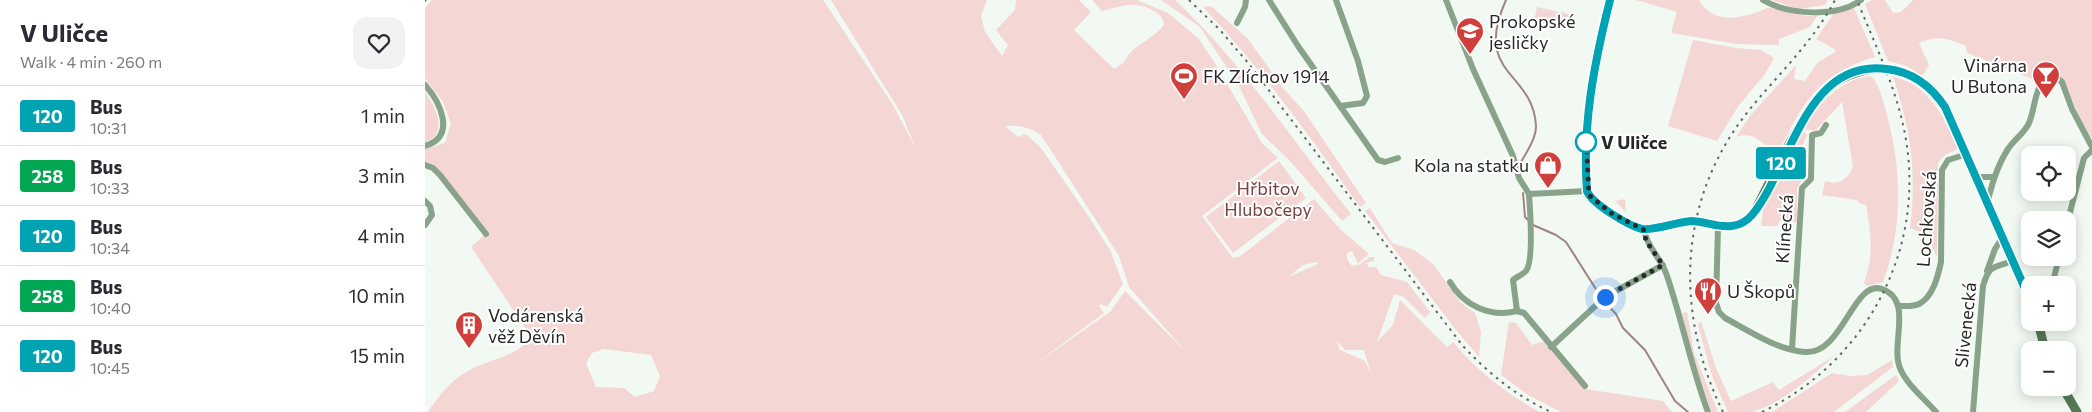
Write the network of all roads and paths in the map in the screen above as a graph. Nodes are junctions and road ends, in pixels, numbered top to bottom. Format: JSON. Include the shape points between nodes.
{"nodes":[{"id":1,"x":1246,"y":0,"type":"edge"},
{"id":2,"x":1269,"y":0,"type":"edge"},
{"id":3,"x":1336,"y":0,"type":"edge"},
{"id":4,"x":1446,"y":0,"type":"edge"},
{"id":5,"x":1610,"y":0,"type":"edge"},
{"id":6,"x":1763,"y":0,"type":"edge"},
{"id":7,"x":1861,"y":0,"type":"edge"},
{"id":8,"x":1237,"y":23,"type":"dead end"},
{"id":9,"x":425,"y":84,"type":"edge"},
{"id":10,"x":1340,"y":106,"type":"junction"},
{"id":11,"x":1827,"y":125,"type":"dead end"},
{"id":12,"x":425,"y":146,"type":"edge"},
{"id":13,"x":2092,"y":148,"type":"edge"},
{"id":14,"x":1967,"y":154,"type":"junction"},
{"id":15,"x":1399,"y":158,"type":"dead end"},
{"id":16,"x":425,"y":165,"type":"edge"},
{"id":17,"x":1977,"y":177,"type":"junction"},
{"id":18,"x":1994,"y":177,"type":"junction"},
{"id":19,"x":1587,"y":191,"type":"junction"},
{"id":20,"x":1529,"y":194,"type":"junction"},
{"id":21,"x":425,"y":201,"type":"edge"},
{"id":22,"x":1987,"y":204,"type":"junction"},
{"id":23,"x":2070,"y":211,"type":"edge"},
{"id":24,"x":425,"y":225,"type":"edge"},
{"id":25,"x":1718,"y":227,"type":"junction"},
{"id":26,"x":1644,"y":230,"type":"junction"},
{"id":27,"x":486,"y":234,"type":"dead end"},
{"id":28,"x":2002,"y":238,"type":"junction"},
{"id":29,"x":2014,"y":260,"type":"junction"},
{"id":30,"x":1663,"y":265,"type":"junction"},
{"id":31,"x":1986,"y":274,"type":"junction"},
{"id":32,"x":2026,"y":276,"type":"edge"},
{"id":33,"x":2021,"y":278,"type":"edge"},
{"id":34,"x":1449,"y":282,"type":"dead end"},
{"id":35,"x":1899,"y":306,"type":"junction"},
{"id":36,"x":1517,"y":311,"type":"junction"},
{"id":37,"x":1551,"y":347,"type":"junction"},
{"id":38,"x":1792,"y":349,"type":"junction"},
{"id":39,"x":1585,"y":386,"type":"dead end"},
{"id":40,"x":2068,"y":396,"type":"edge"},
{"id":41,"x":1708,"y":412,"type":"edge"},
{"id":42,"x":1936,"y":412,"type":"edge"},
{"id":43,"x":1973,"y":412,"type":"edge"},
{"id":44,"x":2077,"y":412,"type":"edge"}],
"edges":[{"from":1,"to":8,"type":"street"},
{"from":2,"to":10,"type":"street"},
{"from":3,"to":10,"type":"street","via":[[1367,96],[1363,102]]},
{"from":4,"to":20,"type":"street","via":[[1513,156],[1519,178]]},
{"from":5,"to":19,"type":"street","via":[[1595,58],[1589,99]]},
{"from":6,"to":7,"type":"street","via":[[1785,10],[1807,12],[1841,9]]},
{"from":9,"to":12,"type":"street","via":[[437,100],[444,122],[438,138]]},
{"from":10,"to":15,"type":"street","via":[[1378,160],[1385,162]]},
{"from":11,"to":38,"type":"street","name":"Klínecká","via":[[1812,135],[1811,178],[1802,188]]},
{"from":13,"to":18,"type":"street","via":[[2062,82],[2054,76],[2040,84],[2027,125],[2007,151]]},
{"from":13,"to":23,"type":"street","via":[[2084,158]]},
{"from":14,"to":17,"type":"street"},
{"from":14,"to":25,"type":"street","bridge":true,"via":[[1940,99],[1925,84],[1905,73],[1886,69],[1871,69],[1846,76],[1827,90],[1805,118],[1751,216],[1739,224]]},
{"from":14,"to":35,"type":"street","name":"Lochkovská","via":[[1948,160],[1942,170],[1939,274],[1924,300],[1917,305]]},
{"from":16,"to":27,"type":"street","via":[[440,175]]},
{"from":17,"to":18,"type":"street"},
{"from":17,"to":22,"type":"street"},
{"from":18,"to":22,"type":"street"},
{"from":19,"to":20,"type":"street"},
{"from":19,"to":26,"type":"street","via":[[1611,213]]},
{"from":20,"to":36,"type":"street","via":[[1529,265],[1513,280]]},
{"from":21,"to":24,"type":"street","via":[[432,215]]},
{"from":22,"to":28,"type":"street"},
{"from":25,"to":26,"type":"street","via":[[1691,221]]},
{"from":25,"to":38,"type":"street","via":[[1716,303],[1719,312],[1741,326]]},
{"from":26,"to":30,"type":"street","via":[[1646,241]]},
{"from":28,"to":29,"type":"street"},
{"from":28,"to":31,"type":"street"},
{"from":29,"to":31,"type":"street","name":"Slivenecká","via":[[1991,267]]},
{"from":29,"to":32,"type":"street"},
{"from":29,"to":33,"type":"street"},
{"from":30,"to":37,"type":"street","via":[[1603,299]]},
{"from":30,"to":41,"type":"street","via":[[1675,299],[1693,374]]},
{"from":31,"to":43,"type":"street","name":"Slivenecká"},
{"from":34,"to":36,"type":"street","via":[[1461,299],[1477,308],[1508,313]]},
{"from":35,"to":38,"type":"street","via":[[1891,293],[1880,288],[1872,289],[1861,296],[1827,344],[1813,351]]},
{"from":35,"to":42,"type":"street","via":[[1899,367]]},
{"from":36,"to":37,"type":"street","via":[[1524,313]]},
{"from":37,"to":39,"type":"street"},
{"from":40,"to":44,"type":"street"}]}
